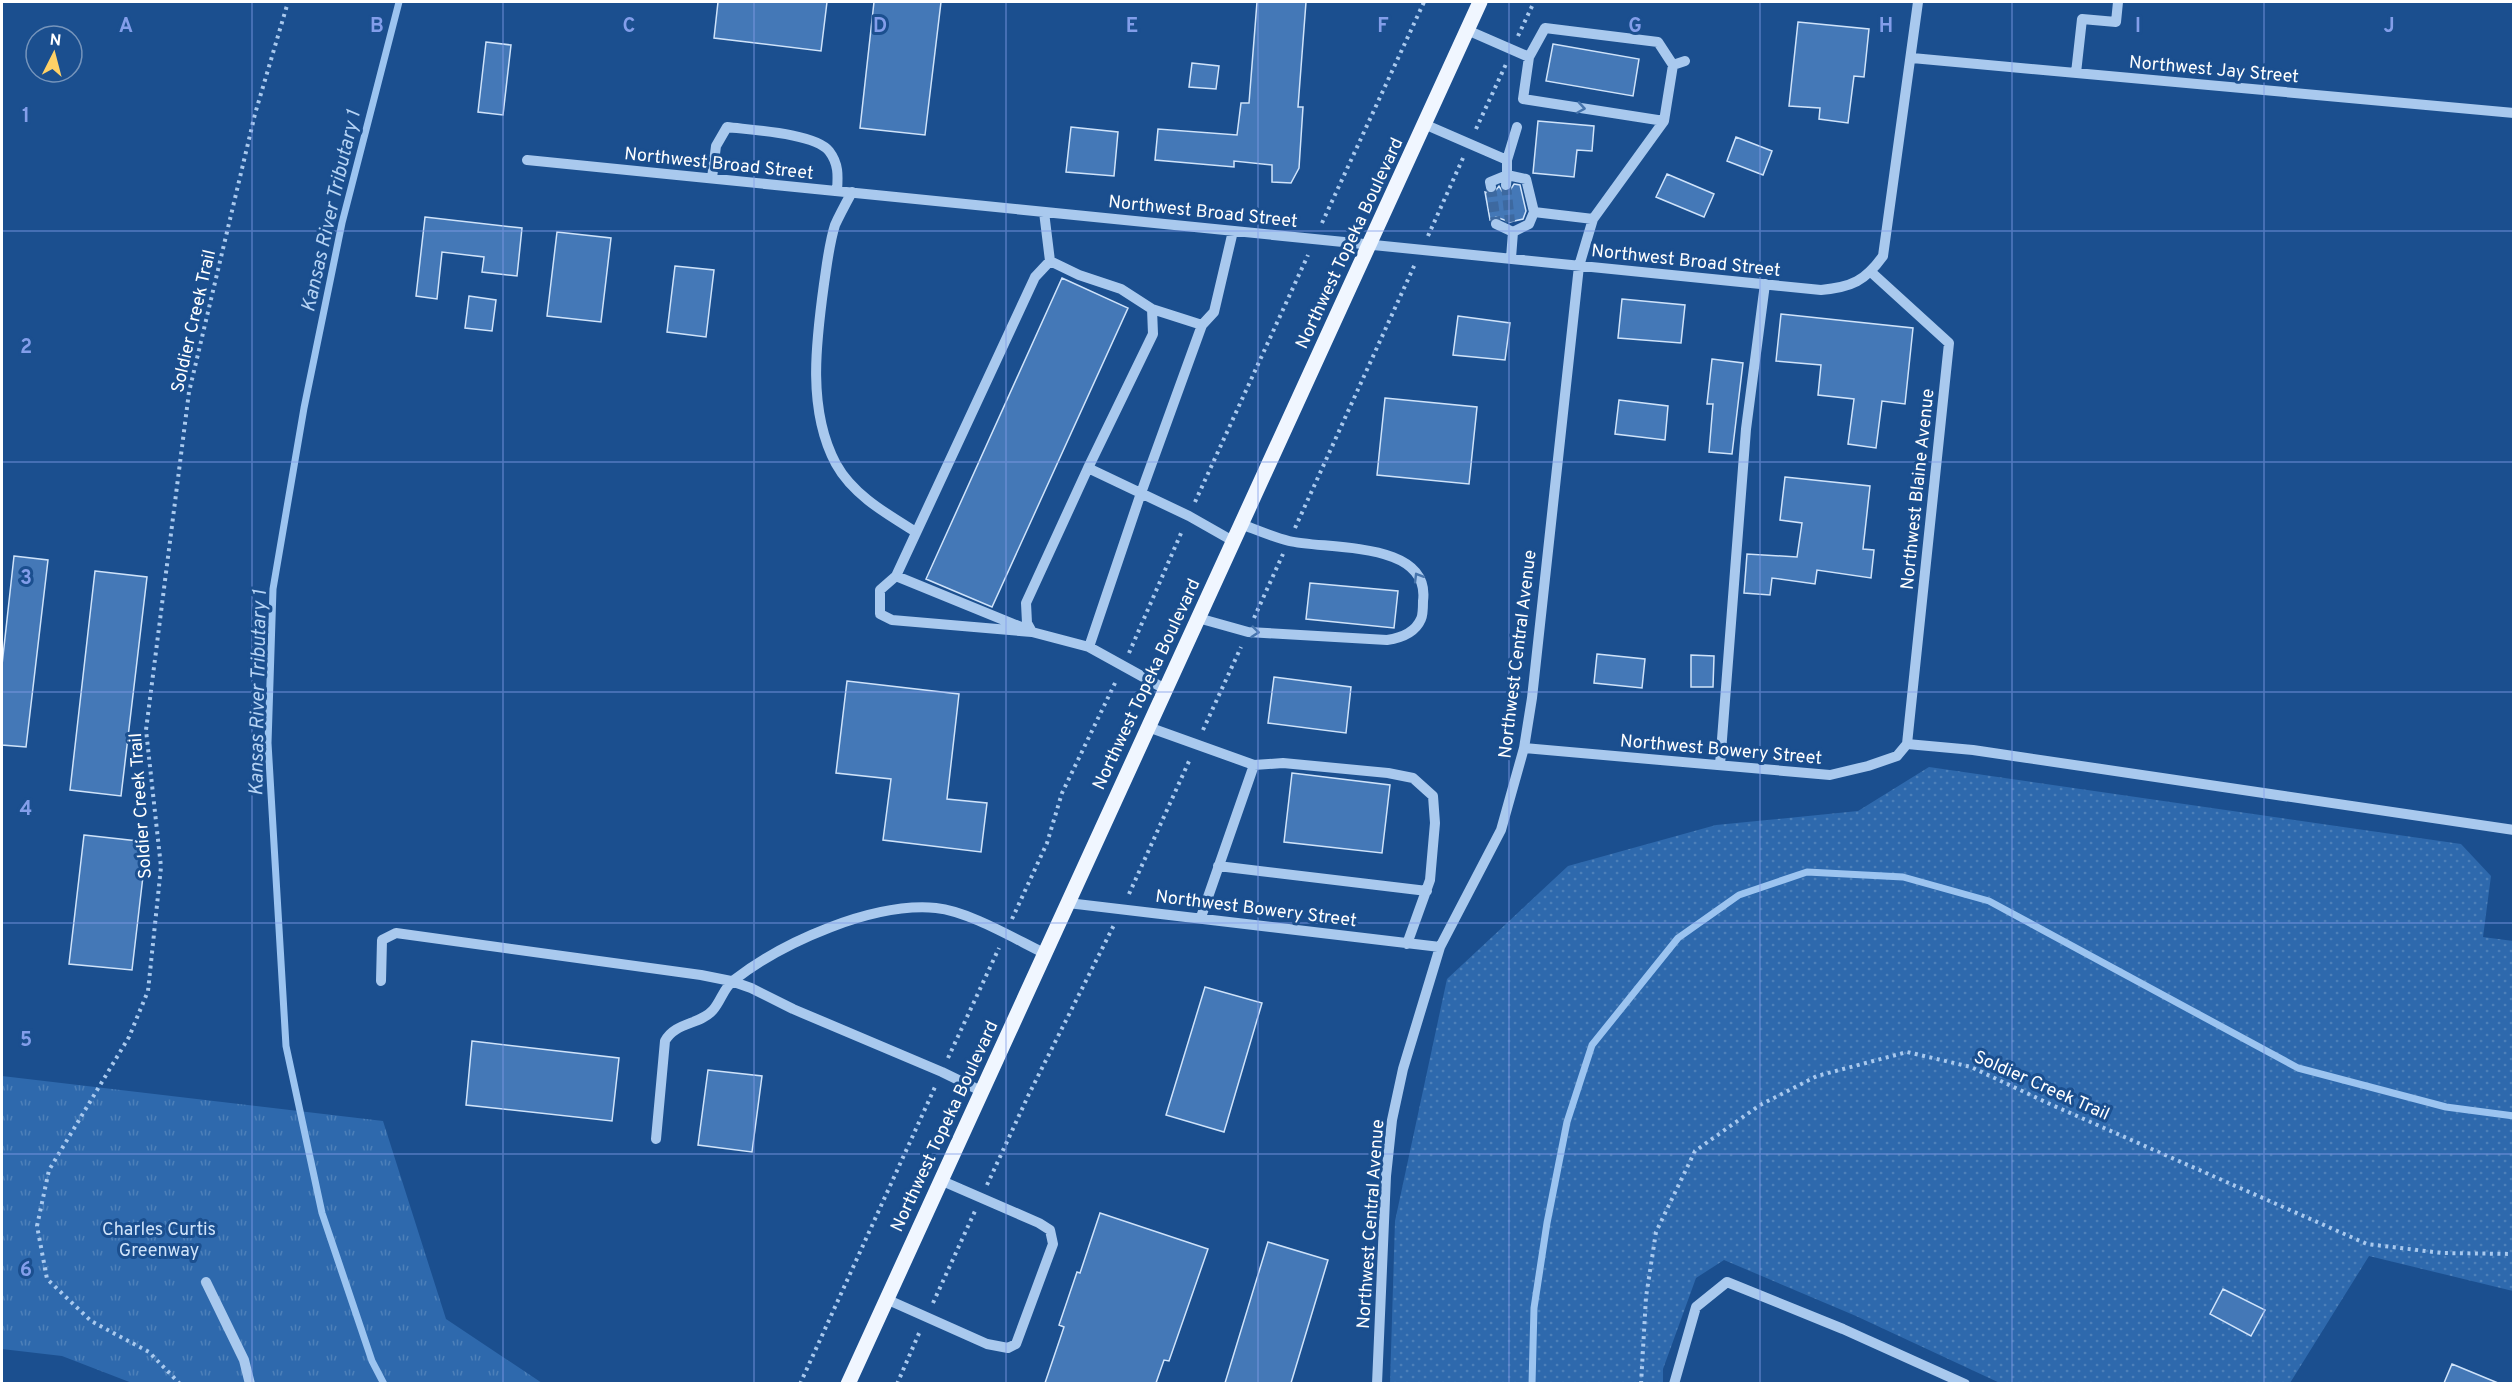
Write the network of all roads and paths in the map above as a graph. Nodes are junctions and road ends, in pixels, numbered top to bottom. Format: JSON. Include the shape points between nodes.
{"nodes":[{"id":1,"x":288,"y":2,"type":"edge"},
{"id":2,"x":1424,"y":2,"type":"edge"},
{"id":3,"x":1480,"y":2,"type":"edge"},
{"id":4,"x":1534,"y":2,"type":"edge"},
{"id":5,"x":1917,"y":2,"type":"edge"},
{"id":6,"x":2118,"y":2,"type":"edge"},
{"id":7,"x":1467,"y":30,"type":"junction"},
{"id":8,"x":1512,"y":50,"type":"junction"},
{"id":9,"x":1529,"y":57,"type":"junction"},
{"id":10,"x":1912,"y":58,"type":"junction"},
{"id":11,"x":1686,"y":61,"type":"dead end"},
{"id":12,"x":1673,"y":65,"type":"junction"},
{"id":13,"x":2076,"y":73,"type":"junction"},
{"id":14,"x":2514,"y":113,"type":"edge"},
{"id":15,"x":1664,"y":121,"type":"junction"},
{"id":16,"x":1424,"y":124,"type":"junction"},
{"id":17,"x":1517,"y":127,"type":"dead end"},
{"id":18,"x":1469,"y":146,"type":"junction"},
{"id":19,"x":527,"y":160,"type":"dead end"},
{"id":20,"x":1507,"y":160,"type":"junction"},
{"id":21,"x":712,"y":178,"type":"junction"},
{"id":22,"x":1507,"y":180,"type":"junction"},
{"id":23,"x":1491,"y":187,"type":"dead end"},
{"id":24,"x":837,"y":191,"type":"junction"},
{"id":25,"x":852,"y":192,"type":"junction"},
{"id":26,"x":1044,"y":212,"type":"junction"},
{"id":27,"x":1534,"y":212,"type":"junction"},
{"id":28,"x":1593,"y":219,"type":"junction"},
{"id":29,"x":1496,"y":224,"type":"dead end"},
{"id":30,"x":1512,"y":227,"type":"junction"},
{"id":31,"x":1233,"y":231,"type":"junction"},
{"id":32,"x":1315,"y":239,"type":"junction"},
{"id":33,"x":1369,"y":244,"type":"junction"},
{"id":34,"x":1422,"y":250,"type":"junction"},
{"id":35,"x":1511,"y":258,"type":"junction"},
{"id":36,"x":1050,"y":261,"type":"junction"},
{"id":37,"x":1580,"y":266,"type":"junction"},
{"id":38,"x":1871,"y":272,"type":"junction"},
{"id":39,"x":1765,"y":284,"type":"junction"},
{"id":40,"x":1152,"y":309,"type":"junction"},
{"id":41,"x":1202,"y":325,"type":"junction"},
{"id":42,"x":1088,"y":468,"type":"junction"},
{"id":43,"x":1141,"y":493,"type":"junction"},
{"id":44,"x":1189,"y":516,"type":"junction"},
{"id":45,"x":1241,"y":524,"type":"junction"},
{"id":46,"x":916,"y":532,"type":"junction"},
{"id":47,"x":1233,"y":541,"type":"junction"},
{"id":48,"x":1289,"y":541,"type":"junction"},
{"id":49,"x":896,"y":576,"type":"junction"},
{"id":50,"x":1198,"y":618,"type":"junction"},
{"id":51,"x":1032,"y":632,"type":"junction"},
{"id":52,"x":1248,"y":632,"type":"junction"},
{"id":53,"x":1089,"y":647,"type":"junction"},
{"id":54,"x":1124,"y":665,"type":"junction"},
{"id":55,"x":1166,"y":689,"type":"junction"},
{"id":56,"x":1148,"y":727,"type":"junction"},
{"id":57,"x":1197,"y":744,"type":"junction"},
{"id":58,"x":1907,"y":744,"type":"junction"},
{"id":59,"x":1524,"y":748,"type":"junction"},
{"id":60,"x":1254,"y":765,"type":"junction"},
{"id":61,"x":1720,"y":765,"type":"junction"},
{"id":62,"x":2514,"y":830,"type":"edge"},
{"id":63,"x":1218,"y":866,"type":"junction"},
{"id":64,"x":1427,"y":891,"type":"junction"},
{"id":65,"x":1068,"y":903,"type":"junction"},
{"id":66,"x":1122,"y":909,"type":"junction"},
{"id":67,"x":1201,"y":917,"type":"junction"},
{"id":68,"x":1005,"y":934,"type":"junction"},
{"id":69,"x":1407,"y":944,"type":"junction"},
{"id":70,"x":1440,"y":947,"type":"junction"},
{"id":71,"x":1044,"y":953,"type":"junction"},
{"id":72,"x":381,"y":981,"type":"dead end"},
{"id":73,"x":731,"y":981,"type":"junction"},
{"id":74,"x":942,"y":1072,"type":"junction"},
{"id":75,"x":981,"y":1091,"type":"junction"},
{"id":76,"x":656,"y":1138,"type":"dead end"},
{"id":77,"x":940,"y":1180,"type":"junction"},
{"id":78,"x":981,"y":1199,"type":"junction"},
{"id":79,"x":2514,"y":1254,"type":"edge"},
{"id":80,"x":206,"y":1282,"type":"dead end"},
{"id":81,"x":886,"y":1299,"type":"junction"},
{"id":82,"x":927,"y":1317,"type":"junction"},
{"id":83,"x":180,"y":1383,"type":"edge"},
{"id":84,"x":250,"y":1383,"type":"edge"},
{"id":85,"x":800,"y":1383,"type":"edge"},
{"id":86,"x":848,"y":1383,"type":"edge"},
{"id":87,"x":897,"y":1383,"type":"edge"},
{"id":88,"x":1377,"y":1383,"type":"edge"},
{"id":89,"x":1641,"y":1383,"type":"edge"},
{"id":90,"x":1674,"y":1383,"type":"edge"},
{"id":91,"x":1965,"y":1383,"type":"edge"}],
"edges":[{"from":1,"to":83,"type":"path","name":"Soldier Creek Trail","via":[[255,114],[189,392],[146,730],[161,867],[148,992],[129,1037],[49,1170],[37,1226],[47,1279],[91,1321],[149,1352]]},
{"from":2,"to":32,"type":"path"},
{"from":3,"to":7,"type":"main road","name":"Northwest Topeka Boulevard"},
{"from":4,"to":8,"type":"path"},
{"from":5,"to":10,"type":"street"},
{"from":6,"to":13,"type":"street","via":[[2116,22],[2082,19]]},
{"from":7,"to":8,"type":"street"},
{"from":7,"to":16,"type":"main road","name":"Northwest Topeka Boulevard"},
{"from":8,"to":9,"type":"street"},
{"from":8,"to":18,"type":"path"},
{"from":9,"to":12,"type":"street","via":[[1545,28],[1658,42]]},
{"from":9,"to":15,"type":"street","one_way":true,"via":[[1523,99]]},
{"from":10,"to":13,"type":"street","name":"Northwest Jay Street"},
{"from":10,"to":38,"type":"street","via":[[1883,256]]},
{"from":11,"to":12,"type":"street"},
{"from":12,"to":15,"type":"street"},
{"from":13,"to":14,"type":"street","name":"Northwest Jay Street"},
{"from":15,"to":28,"type":"street"},
{"from":16,"to":18,"type":"street"},
{"from":16,"to":33,"type":"main road","name":"Northwest Topeka Boulevard"},
{"from":17,"to":20,"type":"street"},
{"from":18,"to":20,"type":"street"},
{"from":18,"to":34,"type":"path"},
{"from":19,"to":21,"type":"street","name":"Northwest Broad Street"},
{"from":20,"to":22,"type":"street"},
{"from":21,"to":24,"type":"street","name":"Northwest Broad Street"},
{"from":21,"to":24,"type":"street","via":[[716,146],[727,127],[808,139],[828,150],[839,170]]},
{"from":22,"to":23,"type":"street","via":[[1490,182]]},
{"from":22,"to":27,"type":"street","via":[[1526,179]]},
{"from":24,"to":25,"type":"street","name":"Northwest Broad Street"},
{"from":25,"to":26,"type":"street","name":"Northwest Broad Street"},
{"from":25,"to":46,"type":"street","via":[[834,228],[820,311],[817,384],[822,420],[837,466],[852,486]]},
{"from":26,"to":31,"type":"street","name":"Northwest Broad Street"},
{"from":26,"to":36,"type":"street"},
{"from":27,"to":28,"type":"street"},
{"from":27,"to":30,"type":"street","via":[[1529,224]]},
{"from":28,"to":37,"type":"street","name":"Northwest Central Avenue"},
{"from":29,"to":30,"type":"street"},
{"from":30,"to":35,"type":"street"},
{"from":31,"to":32,"type":"street","name":"Northwest Broad Street"},
{"from":31,"to":41,"type":"street","via":[[1214,312]]},
{"from":32,"to":33,"type":"street","name":"Northwest Broad Street"},
{"from":32,"to":44,"type":"path"},
{"from":33,"to":34,"type":"street","name":"Northwest Broad Street"},
{"from":33,"to":45,"type":"main road","name":"Northwest Topeka Boulevard"},
{"from":34,"to":35,"type":"street","name":"Northwest Broad Street"},
{"from":34,"to":48,"type":"path"},
{"from":35,"to":37,"type":"street","name":"Northwest Broad Street"},
{"from":36,"to":40,"type":"street","via":[[1121,289]]},
{"from":36,"to":46,"type":"street","via":[[1035,277]]},
{"from":37,"to":39,"type":"street","name":"Northwest Broad Street"},
{"from":37,"to":59,"type":"street","name":"Northwest Central Avenue"},
{"from":38,"to":39,"type":"street","name":"Northwest Broad Street","via":[[1842,288],[1821,291]]},
{"from":38,"to":58,"type":"street","name":"Northwest Blaine Avenue","via":[[1949,343]]},
{"from":39,"to":61,"type":"street","via":[[1746,429]]},
{"from":40,"to":41,"type":"street"},
{"from":40,"to":42,"type":"street","via":[[1153,334]]},
{"from":41,"to":43,"type":"street"},
{"from":42,"to":43,"type":"street"},
{"from":42,"to":51,"type":"street","via":[[1026,603]]},
{"from":43,"to":44,"type":"street"},
{"from":43,"to":53,"type":"street"},
{"from":44,"to":47,"type":"street"},
{"from":44,"to":54,"type":"path"},
{"from":45,"to":47,"type":"main road","name":"Northwest Topeka Boulevard"},
{"from":45,"to":48,"type":"street"},
{"from":46,"to":49,"type":"street"},
{"from":47,"to":50,"type":"main road","name":"Northwest Topeka Boulevard"},
{"from":48,"to":52,"type":"path"},
{"from":52,"to":48,"type":"street","one_way":true,"via":[[1387,640],[1401,638],[1421,619],[1425,592],[1412,567],[1374,552]]},
{"from":49,"to":51,"type":"street"},
{"from":49,"to":51,"type":"street","via":[[880,590],[879,601],[880,614],[892,621]]},
{"from":50,"to":52,"type":"street"},
{"from":50,"to":55,"type":"main road","name":"Northwest Topeka Boulevard"},
{"from":51,"to":53,"type":"street"},
{"from":52,"to":57,"type":"path"},
{"from":53,"to":54,"type":"street"},
{"from":54,"to":55,"type":"street"},
{"from":54,"to":68,"type":"path","via":[[1062,793],[1047,843]]},
{"from":55,"to":56,"type":"main road","name":"Northwest Topeka Boulevard"},
{"from":56,"to":57,"type":"street"},
{"from":56,"to":65,"type":"main road","name":"Northwest Topeka Boulevard"},
{"from":57,"to":60,"type":"street"},
{"from":57,"to":66,"type":"path"},
{"from":58,"to":61,"type":"street","name":"Northwest Bowery Street","via":[[1897,756],[1830,775]]},
{"from":58,"to":62,"type":"street","via":[[1973,750]]},
{"from":59,"to":61,"type":"street","name":"Northwest Bowery Street"},
{"from":59,"to":70,"type":"street","name":"Northwest Central Avenue","via":[[1501,830]]},
{"from":60,"to":63,"type":"street"},
{"from":60,"to":64,"type":"street","via":[[1283,763],[1413,778],[1433,796],[1435,823]]},
{"from":63,"to":64,"type":"street"},
{"from":63,"to":67,"type":"street"},
{"from":64,"to":69,"type":"street"},
{"from":65,"to":66,"type":"street","name":"Northwest Bowery Street"},
{"from":65,"to":71,"type":"main road","name":"Northwest Topeka Boulevard"},
{"from":66,"to":67,"type":"street","name":"Northwest Bowery Street"},
{"from":66,"to":78,"type":"path"},
{"from":67,"to":69,"type":"street","name":"Northwest Bowery Street"},
{"from":68,"to":71,"type":"street"},
{"from":68,"to":73,"type":"street","via":[[936,908],[868,915],[799,940]]},
{"from":68,"to":74,"type":"path"},
{"from":69,"to":70,"type":"street","name":"Northwest Bowery Street"},
{"from":70,"to":88,"type":"street","name":"Northwest Central Avenue","via":[[1403,1069],[1392,1120]]},
{"from":71,"to":75,"type":"main road","name":"Northwest Topeka Boulevard"},
{"from":72,"to":73,"type":"street","via":[[382,940],[396,933]]},
{"from":73,"to":74,"type":"street"},
{"from":73,"to":76,"type":"street","via":[[705,1018],[675,1029],[665,1041]]},
{"from":74,"to":75,"type":"street"},
{"from":74,"to":85,"type":"path"},
{"from":75,"to":77,"type":"main road","name":"Northwest Topeka Boulevard"},
{"from":77,"to":78,"type":"street"},
{"from":77,"to":81,"type":"main road","name":"Northwest Topeka Boulevard"},
{"from":78,"to":82,"type":"path"},
{"from":78,"to":82,"type":"street","via":[[1050,1230],[1053,1244],[1016,1344],[1008,1348],[987,1344]]},
{"from":79,"to":89,"type":"path","name":"Soldier Creek Trail","via":[[2442,1253],[2367,1244],[1971,1067],[1907,1052],[1817,1076],[1760,1105],[1695,1151],[1656,1232],[1646,1297]]},
{"from":80,"to":84,"type":"street","via":[[244,1360]]},
{"from":81,"to":82,"type":"street"},
{"from":81,"to":86,"type":"main road","name":"Northwest Topeka Boulevard"},
{"from":82,"to":87,"type":"path"},
{"from":90,"to":91,"type":"street","via":[[1696,1307],[1727,1282]]}]}
